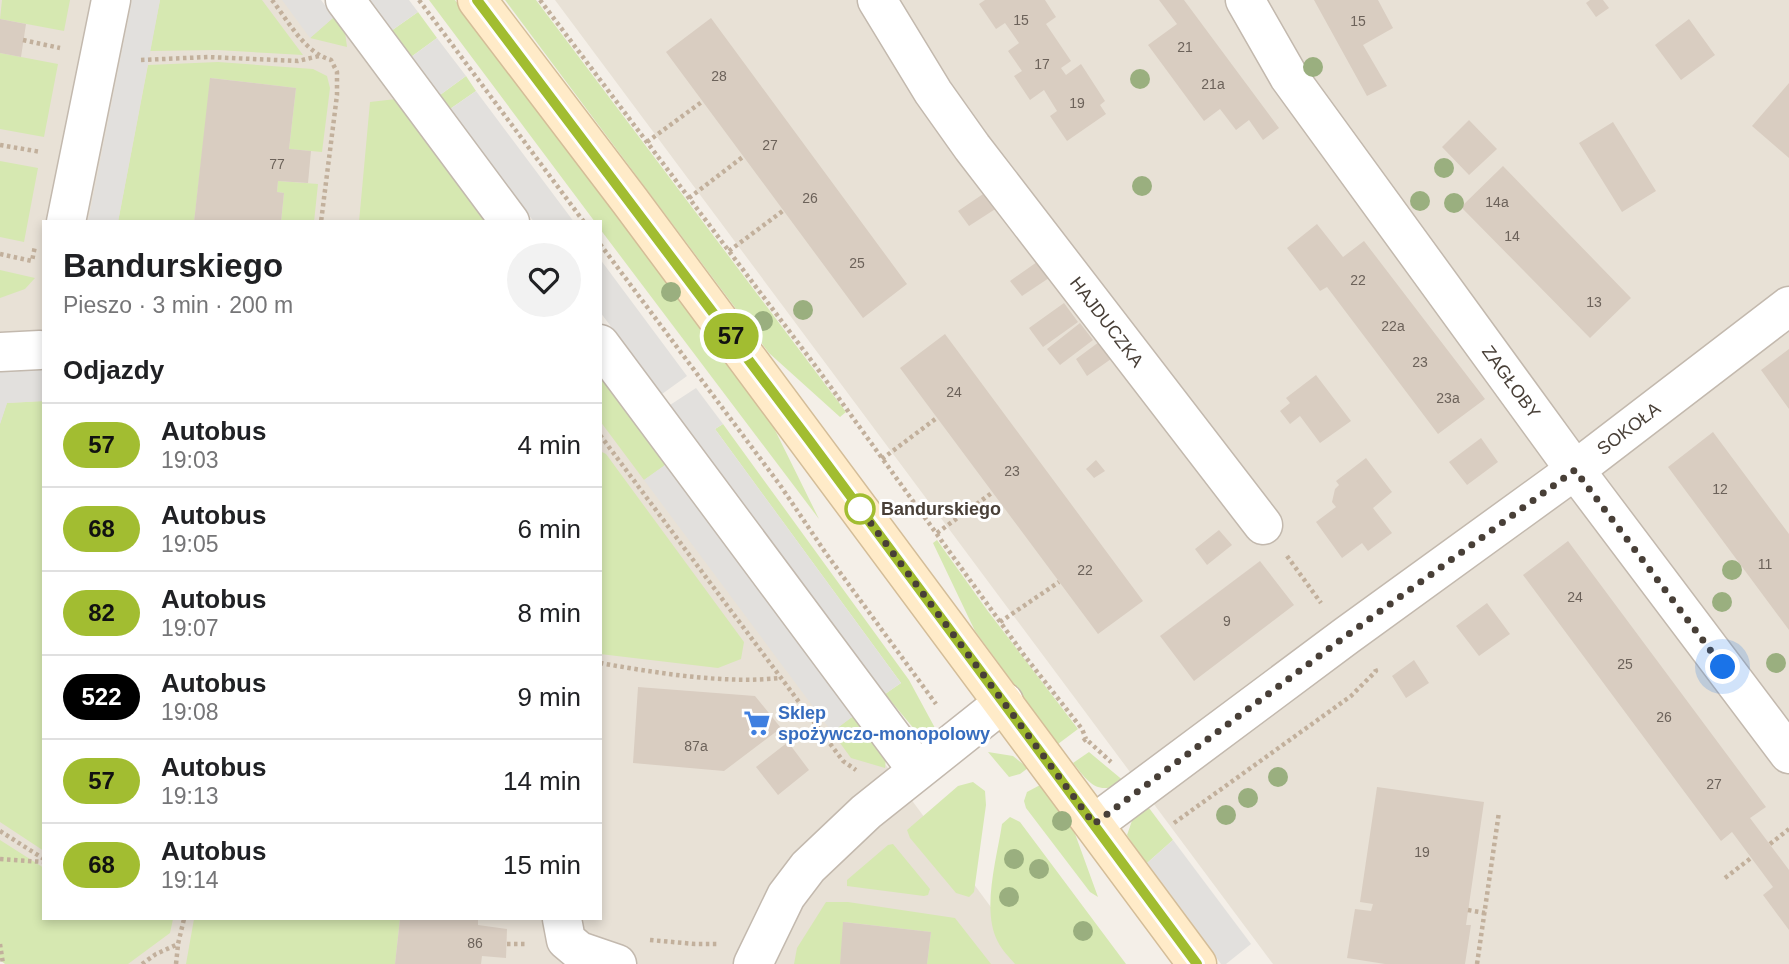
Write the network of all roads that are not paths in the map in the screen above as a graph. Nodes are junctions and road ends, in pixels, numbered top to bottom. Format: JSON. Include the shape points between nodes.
{"nodes":[{"id":1,"x":111,"y":0,"type":"edge"},
{"id":2,"x":345,"y":0,"type":"edge"},
{"id":3,"x":477,"y":0,"type":"edge"},
{"id":4,"x":877,"y":0,"type":"edge"},
{"id":5,"x":1245,"y":0,"type":"edge"},
{"id":6,"x":66,"y":220,"type":"edge"},
{"id":7,"x":509,"y":220,"type":"edge"},
{"id":8,"x":1789,"y":306,"type":"edge"},
{"id":9,"x":42,"y":345,"type":"edge"},
{"id":10,"x":602,"y":347,"type":"edge"},
{"id":11,"x":0,"y":352,"type":"edge"},
{"id":12,"x":1575,"y":470,"type":"junction"},
{"id":13,"x":1263,"y":525,"type":"road end"},
{"id":14,"x":1004,"y":702,"type":"junction"},
{"id":15,"x":1789,"y":754,"type":"edge"},
{"id":16,"x":917,"y":770,"type":"junction"},
{"id":17,"x":1094,"y":824,"type":"junction"},
{"id":18,"x":562,"y":920,"type":"edge"},
{"id":19,"x":740,"y":953,"type":"edge"},
{"id":20,"x":617,"y":964,"type":"edge"},
{"id":21,"x":1197,"y":964,"type":"edge"}],
"edges":[{"from":1,"to":6,"type":"street"},
{"from":2,"to":7,"type":"street"},
{"from":3,"to":14,"type":"street"},
{"from":4,"to":13,"type":"street","name":"HAJDUCZKA","via":[[964,136]]},
{"from":5,"to":12,"type":"street","name":"ZAGŁOBY","via":[[1289,77]]},
{"from":8,"to":12,"type":"street","name":"SOKOŁA"},
{"from":9,"to":11,"type":"street"},
{"from":10,"to":16,"type":"street"},
{"from":12,"to":15,"type":"street","name":"ZAGŁOBY"},
{"from":12,"to":17,"type":"street","name":"SOKOŁA"},
{"from":14,"to":16,"type":"street"},
{"from":14,"to":17,"type":"street"},
{"from":16,"to":19,"type":"street","via":[[808,867]]},
{"from":17,"to":21,"type":"street"},
{"from":18,"to":20,"type":"street","via":[[566,940],[579,951]]}]}
